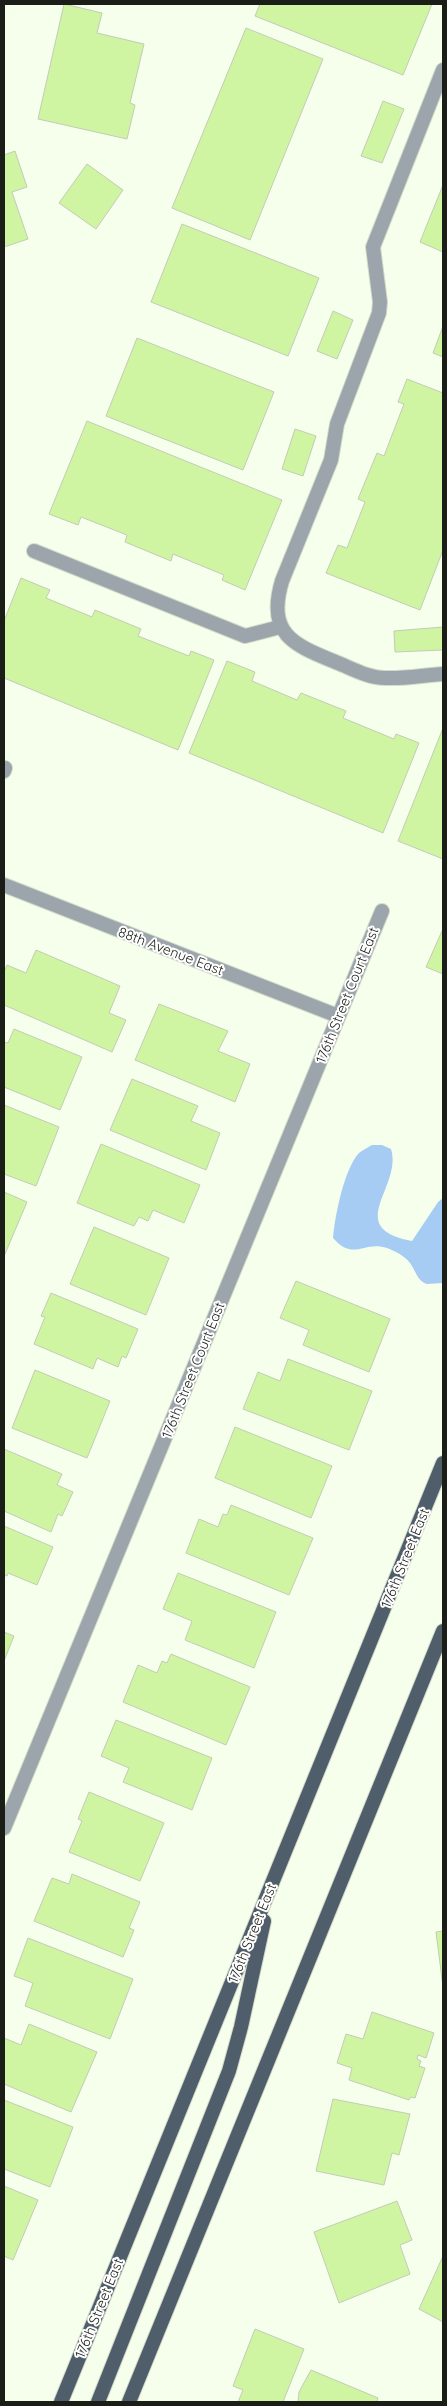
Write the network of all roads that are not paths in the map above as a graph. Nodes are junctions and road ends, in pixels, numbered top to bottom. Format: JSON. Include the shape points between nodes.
{"nodes":[{"id":1,"x":443,"y":70,"type":"edge"},
{"id":2,"x":34,"y":551,"type":"dead end"},
{"id":3,"x":280,"y":628,"type":"junction"},
{"id":4,"x":443,"y":674,"type":"edge"},
{"id":5,"x":4,"y":885,"type":"edge"},
{"id":6,"x":382,"y":911,"type":"dead end"},
{"id":7,"x":338,"y":1016,"type":"junction"},
{"id":8,"x":443,"y":1464,"type":"edge"},
{"id":9,"x":443,"y":1631,"type":"edge"},
{"id":10,"x":4,"y":1828,"type":"edge"},
{"id":11,"x":272,"y":1883,"type":"junction"},
{"id":12,"x":61,"y":2402,"type":"edge"},
{"id":13,"x":98,"y":2402,"type":"edge"},
{"id":14,"x":129,"y":2402,"type":"edge"}],
"edges":[{"from":1,"to":3,"type":"street","via":[[373,247],[379,313],[337,424],[331,460],[282,581],[277,599]]},
{"from":2,"to":3,"type":"street","via":[[245,636]]},
{"from":3,"to":4,"type":"street","via":[[302,648],[371,676]]},
{"from":5,"to":7,"type":"street","name":"88th Avenue East"},
{"from":6,"to":7,"type":"street","name":"176th Street Court East"},
{"from":7,"to":10,"type":"street","name":"176th Street Court East"},
{"from":8,"to":11,"type":"main road","name":"176th Street East"},
{"from":9,"to":14,"type":"main road"},
{"from":11,"to":12,"type":"main road","name":"176th Street East"},
{"from":11,"to":13,"type":"main road","via":[[229,2070]]}]}
